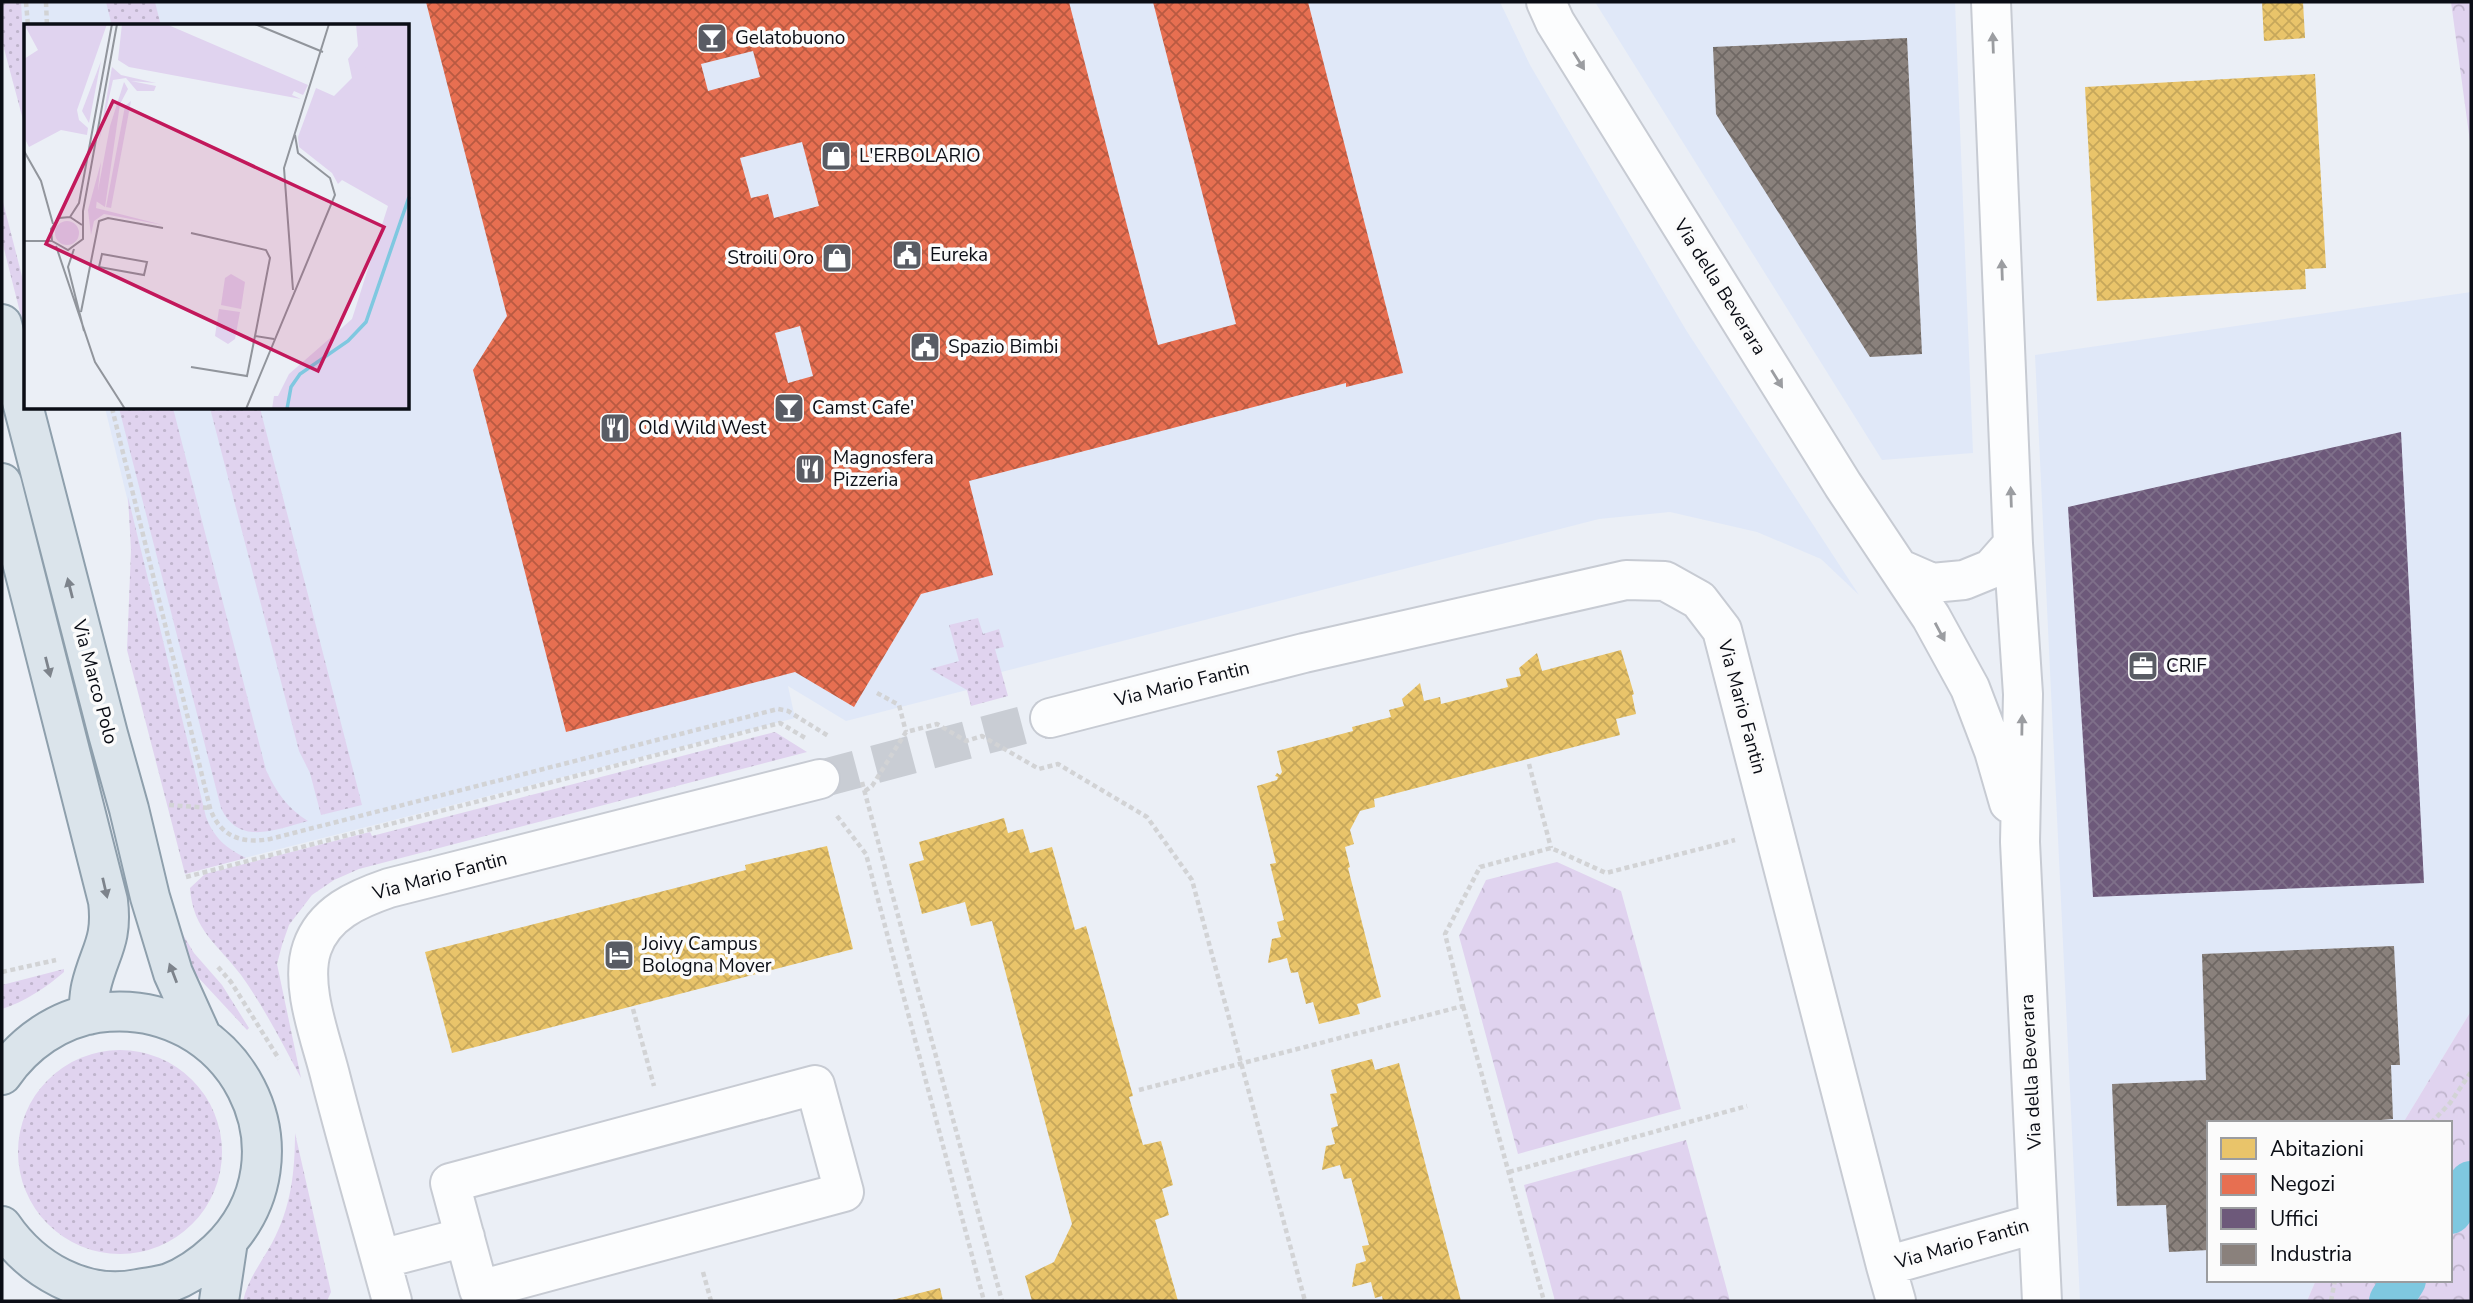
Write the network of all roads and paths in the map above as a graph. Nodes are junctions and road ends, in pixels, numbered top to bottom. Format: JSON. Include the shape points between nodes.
{"nodes":[{"id":1,"x":26,"y":2,"type":"edge"},
{"id":2,"x":46,"y":2,"type":"edge"},
{"id":3,"x":1546,"y":2,"type":"edge"},
{"id":4,"x":1991,"y":2,"type":"edge"},
{"id":5,"x":28,"y":24,"type":"edge"},
{"id":6,"x":47,"y":24,"type":"edge"},
{"id":7,"x":2,"y":324,"type":"edge"},
{"id":8,"x":24,"y":410,"type":"edge"},
{"id":9,"x":24,"y":410,"type":"edge"},
{"id":10,"x":112,"y":410,"type":"edge"},
{"id":11,"x":2,"y":482,"type":"edge"},
{"id":12,"x":2013,"y":544,"type":"junction"},
{"id":13,"x":1900,"y":569,"type":"junction"},
{"id":14,"x":877,"y":693,"type":"dead end"},
{"id":15,"x":1050,"y":719,"type":"tunnel mouth"},
{"id":16,"x":906,"y":732,"type":"junction"},
{"id":17,"x":809,"y":740,"type":"dead end"},
{"id":18,"x":839,"y":743,"type":"dead end"},
{"id":19,"x":1529,"y":764,"type":"dead end"},
{"id":20,"x":820,"y":779,"type":"tunnel mouth"},
{"id":21,"x":861,"y":780,"type":"dead end"},
{"id":22,"x":864,"y":791,"type":"junction"},
{"id":23,"x":163,"y":804,"type":"dead end"},
{"id":24,"x":210,"y":808,"type":"junction"},
{"id":25,"x":836,"y":814,"type":"dead end"},
{"id":26,"x":1774,"y":830,"type":"junction"},
{"id":27,"x":2020,"y":842,"type":"junction"},
{"id":28,"x":1551,"y":848,"type":"junction"},
{"id":29,"x":175,"y":880,"type":"dead end"},
{"id":30,"x":65,"y":956,"type":"dead end"},
{"id":31,"x":2,"y":972,"type":"edge"},
{"id":32,"x":1463,"y":1006,"type":"junction"},
{"id":33,"x":633,"y":1009,"type":"dead end"},
{"id":34,"x":88,"y":1015,"type":"junction"},
{"id":35,"x":201,"y":1035,"type":"junction"},
{"id":36,"x":19,"y":1039,"type":"edge"},
{"id":37,"x":1240,"y":1063,"type":"junction"},
{"id":38,"x":2471,"y":1072,"type":"edge"},
{"id":39,"x":2,"y":1075,"type":"edge"},
{"id":40,"x":1139,"y":1090,"type":"dead end"},
{"id":41,"x":1747,"y":1106,"type":"dead end"},
{"id":42,"x":2433,"y":1121,"type":"edge"},
{"id":43,"x":665,"y":1125,"type":"junction"},
{"id":44,"x":1509,"y":1172,"type":"junction"},
{"id":45,"x":2038,"y":1223,"type":"junction"},
{"id":46,"x":2,"y":1226,"type":"edge"},
{"id":47,"x":465,"y":1237,"type":"junction"},
{"id":48,"x":228,"y":1241,"type":"junction"},
{"id":49,"x":380,"y":1259,"type":"junction"},
{"id":50,"x":18,"y":1266,"type":"edge"},
{"id":51,"x":2335,"y":1282,"type":"edge"},
{"id":52,"x":1891,"y":1283,"type":"edge"},
{"id":53,"x":88,"y":1294,"type":"edge"},
{"id":54,"x":219,"y":1301,"type":"edge"},
{"id":55,"x":392,"y":1301,"type":"edge"},
{"id":56,"x":984,"y":1301,"type":"edge"},
{"id":57,"x":1002,"y":1301,"type":"edge"},
{"id":58,"x":1305,"y":1301,"type":"edge"},
{"id":59,"x":1544,"y":1301,"type":"edge"},
{"id":60,"x":2042,"y":1301,"type":"edge"},
{"id":61,"x":2331,"y":1301,"type":"edge"}],
"edges":[{"from":1,"to":5,"type":"path"},
{"from":2,"to":6,"type":"path"},
{"from":3,"to":13,"type":"street","name":"Via della Beverara","one_way":true,"via":[[1716,282]]},
{"from":12,"to":4,"type":"street","name":"Via della Beverara","one_way":true},
{"from":9,"to":7,"type":"main road","name":"Via Marco Polo","one_way":true},
{"from":35,"to":8,"type":"main road","name":"Via Marco Polo","one_way":true,"via":[[173,973],[156,919]]},
{"from":10,"to":24,"type":"path"},
{"from":11,"to":34,"type":"main road","one_way":true,"via":[[108,901],[108,942],[91,986]]},
{"from":12,"to":13,"type":"street","via":[[1991,569],[1964,580],[1932,583]]},
{"from":27,"to":12,"type":"street","name":"Via della Beverara","one_way":true,"via":[[2023,694]]},
{"from":13,"to":27,"type":"street","name":"Via della Beverara","one_way":true,"via":[[1970,688]]},
{"from":14,"to":16,"type":"path","via":[[899,705]]},
{"from":15,"to":26,"type":"street","name":"Via Mario Fantin","via":[[1304,653],[1626,580],[1665,581],[1699,600],[1722,630]]},
{"from":16,"to":22,"type":"path","via":[[872,786]]},
{"from":16,"to":37,"type":"path","via":[[937,724],[966,741],[982,736],[1039,769],[1058,764],[1147,817],[1192,880]]},
{"from":17,"to":29,"type":"path","via":[[780,723]]},
{"from":18,"to":24,"type":"path","via":[[778,709],[270,839],[247,842],[231,836],[218,825]]},
{"from":19,"to":28,"type":"path"},
{"from":20,"to":49,"type":"street","name":"Via Mario Fantin","via":[[389,888],[346,906],[328,922],[312,947],[309,986]]},
{"from":21,"to":22,"type":"path"},
{"from":22,"to":57,"type":"path"},
{"from":23,"to":24,"type":"path"},
{"from":25,"to":56,"type":"path","via":[[866,854]]},
{"from":26,"to":28,"type":"path","via":[[1606,873]]},
{"from":26,"to":52,"type":"street","name":"Via Mario Fantin"},
{"from":27,"to":45,"type":"street","name":"Via della Beverara"},
{"from":28,"to":32,"type":"path","via":[[1480,867],[1446,934]]},
{"from":30,"to":31,"type":"path"},
{"from":32,"to":37,"type":"path"},
{"from":32,"to":44,"type":"path"},
{"from":33,"to":43,"type":"path"},
{"from":34,"to":35,"type":"main road","via":[[134,1011],[179,1023]]},
{"from":34,"to":36,"type":"main road"},
{"from":35,"to":48,"type":"main road","via":[[219,1051],[252,1100],[261,1140],[258,1181]]},
{"from":36,"to":39,"type":"main road"},
{"from":37,"to":40,"type":"path"},
{"from":37,"to":58,"type":"path"},
{"from":38,"to":42,"type":"path"},
{"from":41,"to":44,"type":"path"},
{"from":43,"to":47,"type":"street","via":[[450,1183]]},
{"from":43,"to":47,"type":"street","via":[[815,1085],[844,1192],[479,1290]]},
{"from":44,"to":59,"type":"path"},
{"from":45,"to":52,"type":"street","name":"Via Mario Fantin"},
{"from":45,"to":60,"type":"street","name":"Via della Beverara"},
{"from":46,"to":50,"type":"main road","via":[[13,1243]]},
{"from":47,"to":49,"type":"street"},
{"from":48,"to":53,"type":"main road","via":[[206,1262],[169,1283]]},
{"from":48,"to":54,"type":"main road"},
{"from":49,"to":55,"type":"street","name":"Via Mario Fantin"},
{"from":50,"to":53,"type":"main road","via":[[55,1276]]},
{"from":51,"to":61,"type":"path"}]}
